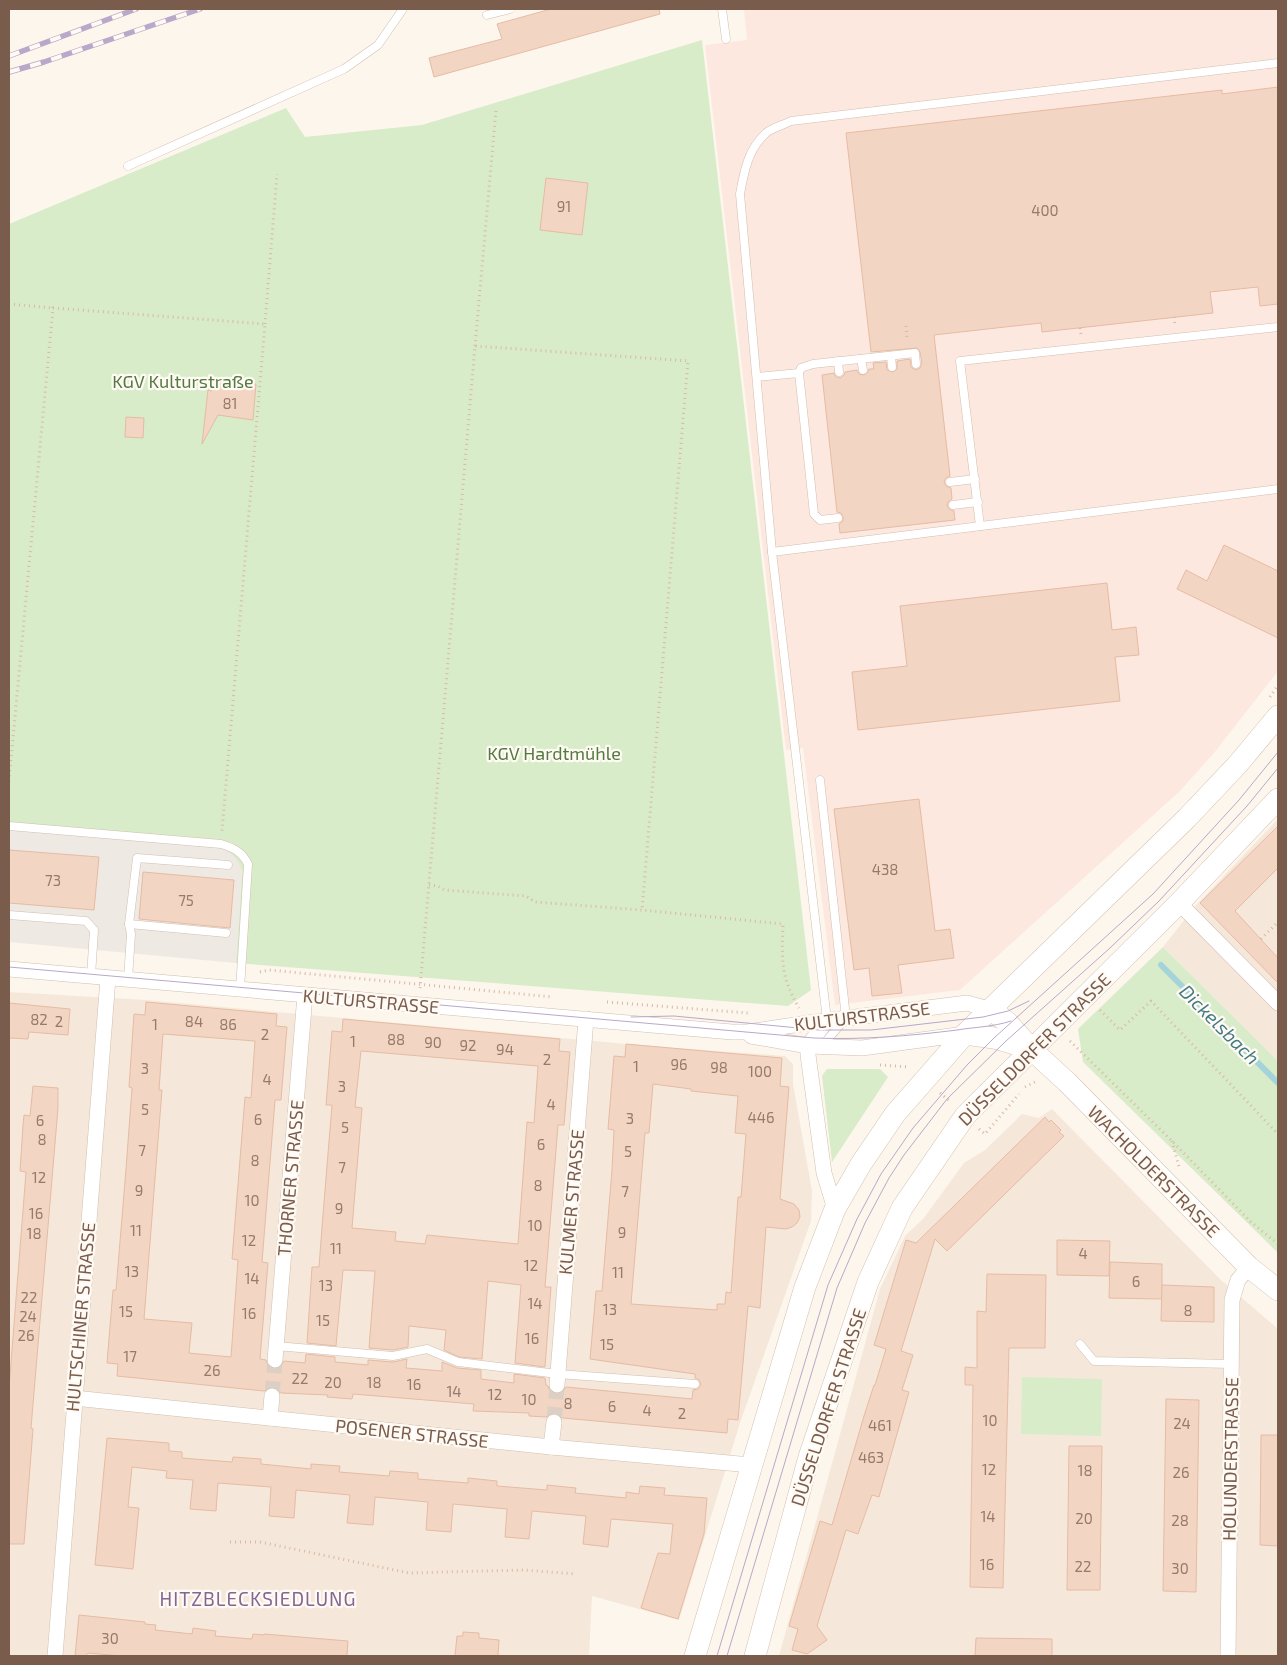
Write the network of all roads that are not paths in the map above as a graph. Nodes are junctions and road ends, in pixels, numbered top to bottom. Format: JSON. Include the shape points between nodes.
{"nodes":[{"id":1,"x":403,"y":9,"type":"edge"},
{"id":2,"x":510,"y":9,"type":"edge"},
{"id":3,"x":722,"y":9,"type":"edge"},
{"id":4,"x":487,"y":15,"type":"dead end"},
{"id":5,"x":726,"y":39,"type":"dead end"},
{"id":6,"x":1278,"y":63,"type":"edge"},
{"id":7,"x":128,"y":166,"type":"dead end"},
{"id":8,"x":1278,"y":327,"type":"edge"},
{"id":9,"x":891,"y":356,"type":"junction"},
{"id":10,"x":861,"y":359,"type":"junction"},
{"id":11,"x":838,"y":361,"type":"junction"},
{"id":12,"x":916,"y":364,"type":"dead end"},
{"id":13,"x":892,"y":366,"type":"dead end"},
{"id":14,"x":863,"y":370,"type":"dead end"},
{"id":15,"x":799,"y":372,"type":"junction"},
{"id":16,"x":839,"y":372,"type":"dead end"},
{"id":17,"x":757,"y":376,"type":"junction"},
{"id":18,"x":975,"y":479,"type":"junction"},
{"id":19,"x":950,"y":482,"type":"dead end"},
{"id":20,"x":1278,"y":489,"type":"edge"},
{"id":21,"x":978,"y":502,"type":"junction"},
{"id":22,"x":953,"y":505,"type":"dead end"},
{"id":23,"x":838,"y":518,"type":"dead end"},
{"id":24,"x":980,"y":526,"type":"junction"},
{"id":25,"x":772,"y":552,"type":"junction"},
{"id":26,"x":1278,"y":716,"type":"edge"},
{"id":27,"x":820,"y":780,"type":"dead end"},
{"id":28,"x":1278,"y":799,"type":"edge"},
{"id":29,"x":9,"y":826,"type":"edge"},
{"id":30,"x":228,"y":865,"type":"dead end"},
{"id":31,"x":1179,"y":903,"type":"junction"},
{"id":32,"x":9,"y":915,"type":"edge"},
{"id":33,"x":129,"y":924,"type":"junction"},
{"id":34,"x":226,"y":933,"type":"dead end"},
{"id":35,"x":9,"y":969,"type":"edge"},
{"id":36,"x":91,"y":976,"type":"junction"},
{"id":37,"x":108,"y":978,"type":"junction"},
{"id":38,"x":128,"y":979,"type":"junction"},
{"id":39,"x":240,"y":989,"type":"junction"},
{"id":40,"x":304,"y":995,"type":"junction"},
{"id":41,"x":1278,"y":1003,"type":"edge"},
{"id":42,"x":992,"y":1010,"type":"junction"},
{"id":43,"x":846,"y":1018,"type":"junction"},
{"id":44,"x":586,"y":1020,"type":"junction"},
{"id":45,"x":827,"y":1020,"type":"junction"},
{"id":46,"x":740,"y":1032,"type":"junction"},
{"id":47,"x":965,"y":1034,"type":"junction"},
{"id":48,"x":815,"y":1046,"type":"junction"},
{"id":49,"x":1032,"y":1050,"type":"junction"},
{"id":50,"x":835,"y":1209,"type":"junction"},
{"id":51,"x":1249,"y":1267,"type":"junction"},
{"id":52,"x":1278,"y":1290,"type":"edge"},
{"id":53,"x":1080,"y":1344,"type":"dead end"},
{"id":54,"x":276,"y":1353,"type":"joint"},
{"id":55,"x":1231,"y":1364,"type":"junction"},
{"id":56,"x":557,"y":1380,"type":"junction"},
{"id":57,"x":695,"y":1384,"type":"dead end"},
{"id":58,"x":272,"y":1396,"type":"tunnel mouth"},
{"id":59,"x":74,"y":1398,"type":"junction"},
{"id":60,"x":270,"y":1418,"type":"junction"},
{"id":61,"x":554,"y":1422,"type":"tunnel mouth"},
{"id":62,"x":551,"y":1447,"type":"junction"},
{"id":63,"x":751,"y":1465,"type":"junction"},
{"id":64,"x":55,"y":1656,"type":"edge"},
{"id":65,"x":695,"y":1656,"type":"edge"},
{"id":66,"x":755,"y":1656,"type":"edge"},
{"id":67,"x":1228,"y":1656,"type":"edge"}],
"edges":[{"from":1,"to":7,"type":"lane","via":[[378,45],[344,69]]},
{"from":2,"to":4,"type":"lane"},
{"from":3,"to":5,"type":"lane"},
{"from":6,"to":17,"type":"lane","via":[[791,121],[767,133],[752,151],[740,194]]},
{"from":8,"to":18,"type":"lane","via":[[960,361]]},
{"from":9,"to":10,"type":"lane"},
{"from":9,"to":12,"type":"lane","via":[[915,353]]},
{"from":9,"to":13,"type":"lane"},
{"from":10,"to":11,"type":"lane"},
{"from":10,"to":14,"type":"lane"},
{"from":11,"to":15,"type":"lane","via":[[807,366]]},
{"from":11,"to":16,"type":"lane"},
{"from":15,"to":17,"type":"lane"},
{"from":15,"to":23,"type":"lane","via":[[814,514],[820,520]]},
{"from":17,"to":25,"type":"lane"},
{"from":18,"to":19,"type":"lane"},
{"from":18,"to":21,"type":"lane"},
{"from":20,"to":24,"type":"lane"},
{"from":21,"to":22,"type":"lane"},
{"from":21,"to":24,"type":"lane"},
{"from":24,"to":25,"type":"lane"},
{"from":25,"to":45,"type":"lane"},
{"from":26,"to":42,"type":"main road","via":[[1187,818]]},
{"from":27,"to":43,"type":"lane"},
{"from":28,"to":31,"type":"main road","name":"DÜSSELDORFER STRASSE"},
{"from":29,"to":39,"type":"lane","via":[[221,844],[243,854],[248,864]]},
{"from":30,"to":33,"type":"lane","via":[[137,858]]},
{"from":31,"to":41,"type":"street"},
{"from":31,"to":49,"type":"main road","name":"DÜSSELDORFER STRASSE"},
{"from":32,"to":36,"type":"lane","via":[[86,921],[94,930]]},
{"from":33,"to":34,"type":"lane"},
{"from":33,"to":38,"type":"lane"},
{"from":35,"to":36,"type":"street","name":"KULTURSTRASSE"},
{"from":36,"to":37,"type":"street","name":"KULTURSTRASSE"},
{"from":37,"to":38,"type":"street","name":"KULTURSTRASSE"},
{"from":37,"to":59,"type":"street","name":"HULTSCHINER STRASSE"},
{"from":38,"to":39,"type":"street","name":"KULTURSTRASSE"},
{"from":39,"to":40,"type":"street","name":"KULTURSTRASSE"},
{"from":40,"to":44,"type":"street","name":"KULTURSTRASSE"},
{"from":40,"to":54,"type":"street","name":"THORNER STRASSE"},
{"from":42,"to":43,"type":"street","name":"KULTURSTRASSE","via":[[967,1003]]},
{"from":42,"to":47,"type":"main road"},
{"from":42,"to":49,"type":"main road","name":"WACHOLDERSTRASSE"},
{"from":43,"to":45,"type":"street","name":"KULTURSTRASSE"},
{"from":43,"to":48,"type":"lane"},
{"from":44,"to":46,"type":"street","name":"KULTURSTRASSE"},
{"from":44,"to":56,"type":"street","name":"KULMER STRASSE"},
{"from":45,"to":46,"type":"street","name":"KULTURSTRASSE"},
{"from":45,"to":48,"type":"street"},
{"from":46,"to":48,"type":"street","name":"KULTURSTRASSE"},
{"from":47,"to":48,"type":"street","name":"KULTURSTRASSE","via":[[862,1048]]},
{"from":47,"to":49,"type":"main road","name":"WACHOLDERSTRASSE","via":[[994,1038]]},
{"from":47,"to":50,"type":"main road","via":[[895,1114]]},
{"from":48,"to":50,"type":"street","via":[[824,1173]]},
{"from":49,"to":51,"type":"main road","name":"WACHOLDERSTRASSE"},
{"from":49,"to":66,"type":"main road","name":"DÜSSELDORFER STRASSE","via":[[965,1116],[902,1208],[868,1282],[808,1457]]},
{"from":50,"to":63,"type":"main road","via":[[805,1287]]},
{"from":51,"to":52,"type":"main road","name":"WACHOLDERSTRASSE"},
{"from":51,"to":55,"type":"street","name":"HOLUNDERSTRASSE","via":[[1238,1280],[1232,1300]]},
{"from":53,"to":55,"type":"lane","via":[[1094,1361]]},
{"from":54,"to":56,"type":"lane","via":[[393,1356],[427,1349],[458,1362]]},
{"from":55,"to":67,"type":"street","name":"HOLUNDERSTRASSE"},
{"from":56,"to":57,"type":"lane"},
{"from":58,"to":60,"type":"street"},
{"from":59,"to":60,"type":"street","name":"POSENER STRASSE"},
{"from":59,"to":64,"type":"street","name":"HULTSCHINER STRASSE"},
{"from":60,"to":62,"type":"street","name":"POSENER STRASSE"},
{"from":61,"to":62,"type":"street"},
{"from":62,"to":63,"type":"street","name":"POSENER STRASSE"},
{"from":63,"to":65,"type":"main road"}]}
